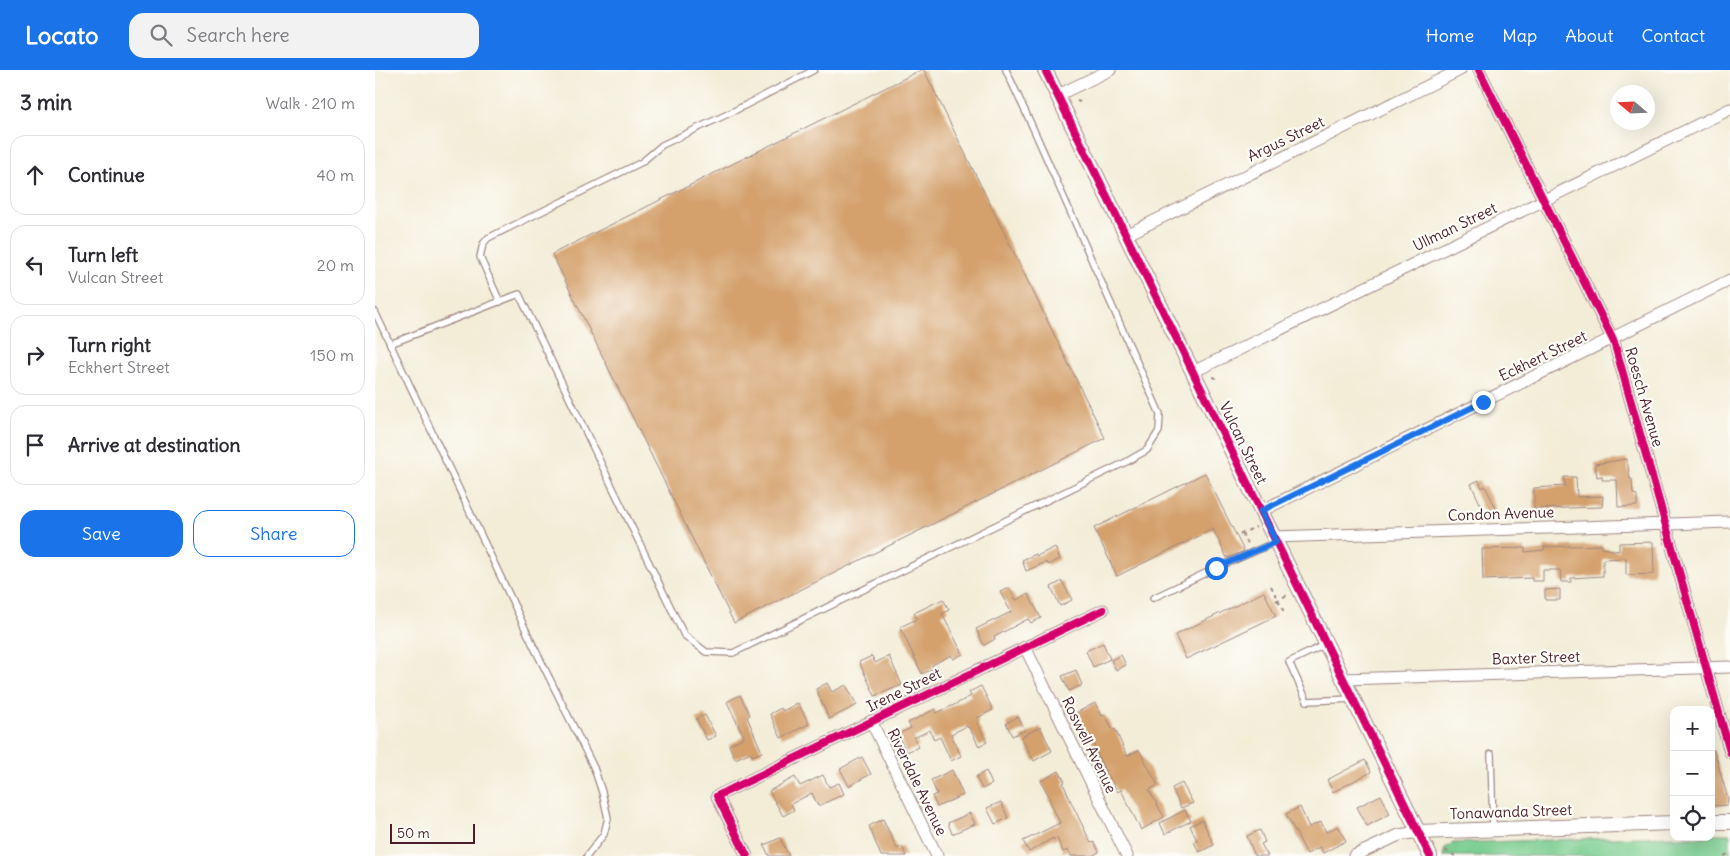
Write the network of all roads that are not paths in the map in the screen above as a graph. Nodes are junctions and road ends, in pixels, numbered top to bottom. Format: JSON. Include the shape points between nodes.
{"nodes":[{"id":1,"x":814,"y":70,"type":"edge"},
{"id":2,"x":1005,"y":70,"type":"edge"},
{"id":3,"x":1045,"y":70,"type":"edge"},
{"id":4,"x":1110,"y":70,"type":"edge"},
{"id":5,"x":1460,"y":70,"type":"edge"},
{"id":6,"x":1479,"y":70,"type":"edge"},
{"id":7,"x":1057,"y":95,"type":"junction"},
{"id":8,"x":1730,"y":109,"type":"edge"},
{"id":9,"x":1543,"y":201,"type":"junction"},
{"id":10,"x":1126,"y":235,"type":"junction"},
{"id":11,"x":1730,"y":280,"type":"edge"},
{"id":12,"x":500,"y":302,"type":"junction"},
{"id":13,"x":375,"y":312,"type":"edge"},
{"id":14,"x":1612,"y":338,"type":"junction"},
{"id":15,"x":390,"y":344,"type":"junction"},
{"id":16,"x":1193,"y":372,"type":"junction"},
{"id":17,"x":1261,"y":511,"type":"junction"},
{"id":18,"x":1730,"y":522,"type":"edge"},
{"id":19,"x":1665,"y":524,"type":"junction"},
{"id":20,"x":1275,"y":539,"type":"junction"},
{"id":21,"x":1153,"y":598,"type":"dead end"},
{"id":22,"x":1103,"y":610,"type":"dead end"},
{"id":23,"x":1326,"y":644,"type":"junction"},
{"id":24,"x":1025,"y":647,"type":"junction"},
{"id":25,"x":1706,"y":667,"type":"junction"},
{"id":26,"x":1730,"y":667,"type":"edge"},
{"id":27,"x":1343,"y":679,"type":"junction"},
{"id":28,"x":1353,"y":699,"type":"junction"},
{"id":29,"x":871,"y":721,"type":"junction"},
{"id":30,"x":1730,"y":752,"type":"edge"},
{"id":31,"x":1491,"y":754,"type":"dead end"},
{"id":32,"x":1715,"y":822,"type":"edge"},
{"id":33,"x":1730,"y":822,"type":"edge"},
{"id":34,"x":1670,"y":823,"type":"edge"},
{"id":35,"x":1493,"y":829,"type":"junction"},
{"id":36,"x":1418,"y":832,"type":"junction"},
{"id":37,"x":587,"y":856,"type":"edge"},
{"id":38,"x":747,"y":856,"type":"edge"},
{"id":39,"x":937,"y":856,"type":"edge"},
{"id":40,"x":1127,"y":856,"type":"edge"},
{"id":41,"x":1354,"y":856,"type":"edge"},
{"id":42,"x":1430,"y":856,"type":"edge"}],
"edges":[{"from":1,"to":12,"type":"lane","via":[[682,134],[662,145],[643,162],[488,238],[480,257]]},
{"from":2,"to":12,"type":"lane","via":[[1160,414],[1159,431],[1147,450],[1126,462],[733,654],[706,652],[684,635],[519,294]]},
{"from":3,"to":7,"type":"street","name":"Vulcan Street"},
{"from":4,"to":7,"type":"street"},
{"from":5,"to":10,"type":"street","name":"Argus Street"},
{"from":6,"to":9,"type":"street","name":"Roesch Avenue"},
{"from":7,"to":10,"type":"street","name":"Vulcan Street"},
{"from":8,"to":9,"type":"street","name":"Ullman Street"},
{"from":9,"to":14,"type":"street","name":"Roesch Avenue"},
{"from":9,"to":16,"type":"street","name":"Ullman Street"},
{"from":10,"to":16,"type":"street","name":"Vulcan Street"},
{"from":11,"to":14,"type":"street","name":"Eckhert Street"},
{"from":12,"to":15,"type":"lane"},
{"from":13,"to":15,"type":"lane"},
{"from":14,"to":17,"type":"street","name":"Eckhert Street"},
{"from":14,"to":19,"type":"street","name":"Roesch Avenue"},
{"from":15,"to":37,"type":"lane","via":[[594,768],[608,818],[604,834]]},
{"from":16,"to":17,"type":"street","name":"Vulcan Street"},
{"from":17,"to":20,"type":"street","name":"Vulcan Street"},
{"from":18,"to":19,"type":"street","name":"Condon Avenue"},
{"from":19,"to":20,"type":"street","name":"Condon Avenue"},
{"from":19,"to":25,"type":"street","name":"Roesch Avenue"},
{"from":20,"to":21,"type":"lane"},
{"from":20,"to":23,"type":"street","name":"Vulcan Street"},
{"from":22,"to":24,"type":"street","name":"Irene Street"},
{"from":23,"to":27,"type":"street","name":"Vulcan Street"},
{"from":23,"to":28,"type":"lane","via":[[1289,662],[1307,702]]},
{"from":24,"to":29,"type":"street","name":"Irene Street"},
{"from":24,"to":40,"type":"street","name":"Roswell Avenue"},
{"from":25,"to":26,"type":"street","name":"Baxter Street"},
{"from":25,"to":27,"type":"street","name":"Baxter Street"},
{"from":25,"to":30,"type":"street","name":"Roesch Avenue"},
{"from":27,"to":28,"type":"street","name":"Vulcan Street"},
{"from":28,"to":36,"type":"street","name":"Vulcan Street"},
{"from":29,"to":38,"type":"street","name":"Irene Street","via":[[717,796]]},
{"from":29,"to":39,"type":"street","name":"Riverdale Avenue"},
{"from":31,"to":35,"type":"lane"},
{"from":32,"to":33,"type":"street"},
{"from":34,"to":35,"type":"street","name":"Tonawanda Street"},
{"from":35,"to":36,"type":"street","name":"Tonawanda Street"},
{"from":36,"to":41,"type":"street","name":"Tonawanda Street","via":[[1399,835]]},
{"from":36,"to":42,"type":"street","name":"Vulcan Street"}]}
